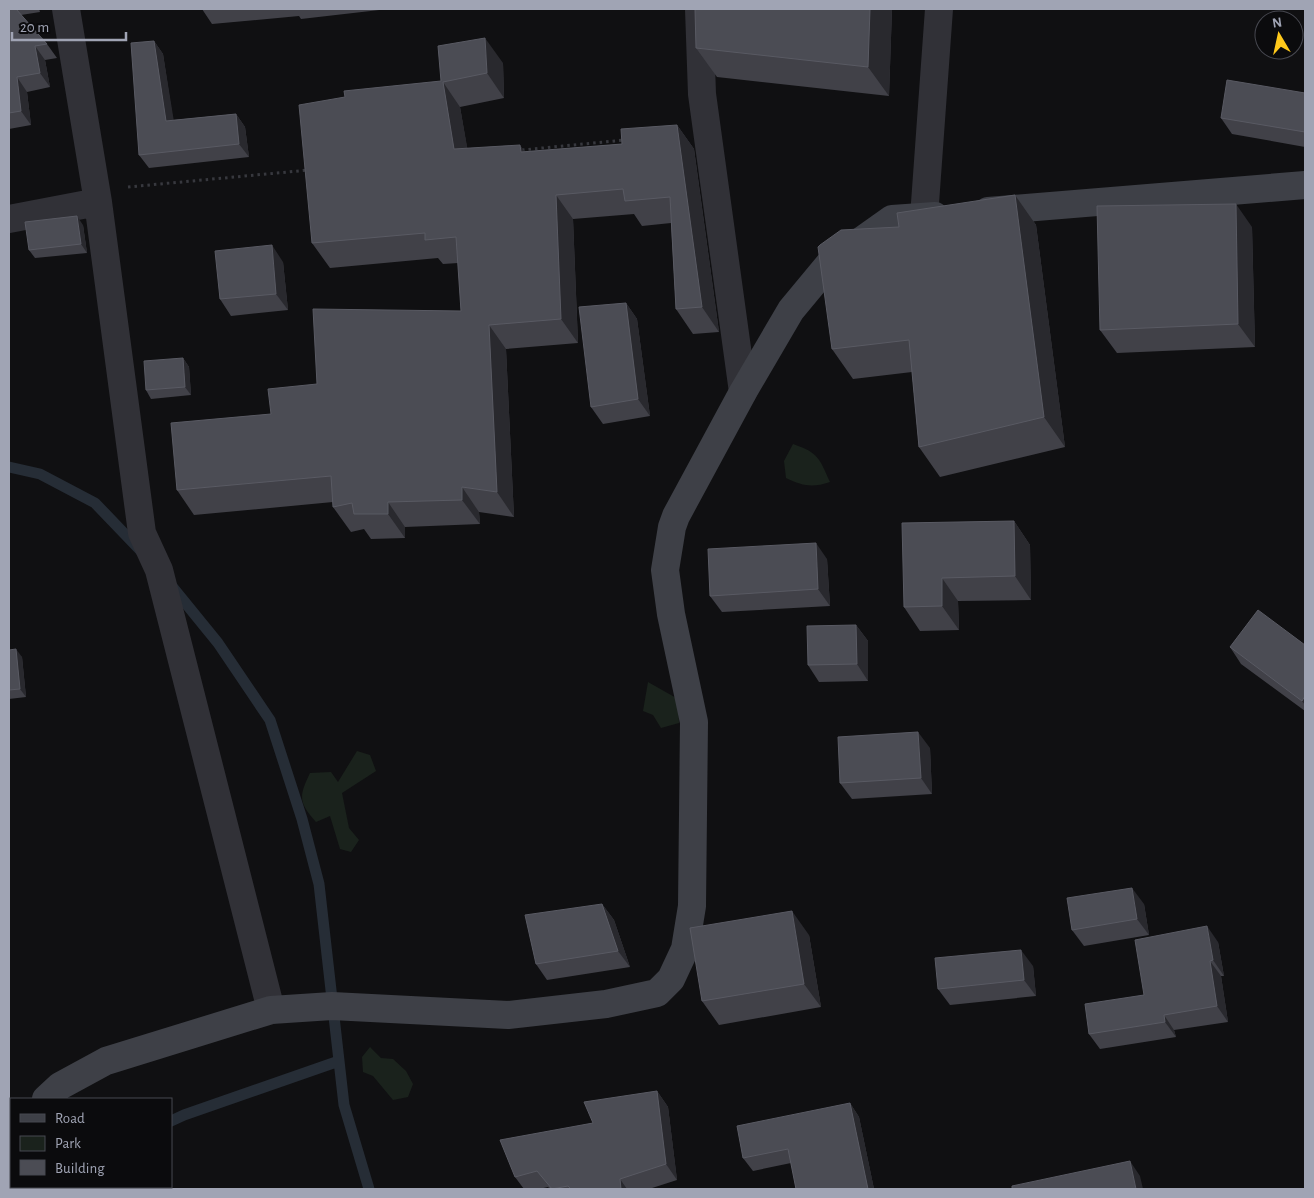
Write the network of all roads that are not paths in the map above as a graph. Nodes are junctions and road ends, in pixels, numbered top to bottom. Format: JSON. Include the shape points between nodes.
{"nodes":[{"id":1,"x":66,"y":9,"type":"edge"},
{"id":2,"x":699,"y":9,"type":"edge"},
{"id":3,"x":939,"y":9,"type":"edge"},
{"id":4,"x":1305,"y":184,"type":"edge"},
{"id":5,"x":97,"y":196,"type":"junction"},
{"id":6,"x":924,"y":217,"type":"junction"},
{"id":7,"x":9,"y":219,"type":"edge"},
{"id":8,"x":743,"y":392,"type":"junction"},
{"id":9,"x":271,"y":1010,"type":"junction"},
{"id":10,"x":47,"y":1098,"type":"edge"}],
"edges":[{"from":1,"to":5,"type":"street"},
{"from":2,"to":8,"type":"street","via":[[702,94]]},
{"from":3,"to":6,"type":"street"},
{"from":4,"to":6,"type":"street"},
{"from":5,"to":7,"type":"street"},
{"from":5,"to":9,"type":"street","via":[[142,533],[159,570]]},
{"from":6,"to":8,"type":"street","via":[[892,219],[830,263],[791,310]]},
{"from":8,"to":9,"type":"street","via":[[676,516],[665,570],[670,614],[694,722],[692,906],[685,949],[670,979],[657,993],[606,1004],[508,1015],[332,1006]]},
{"from":9,"to":10,"type":"street","via":[[106,1061],[60,1086]]}]}
